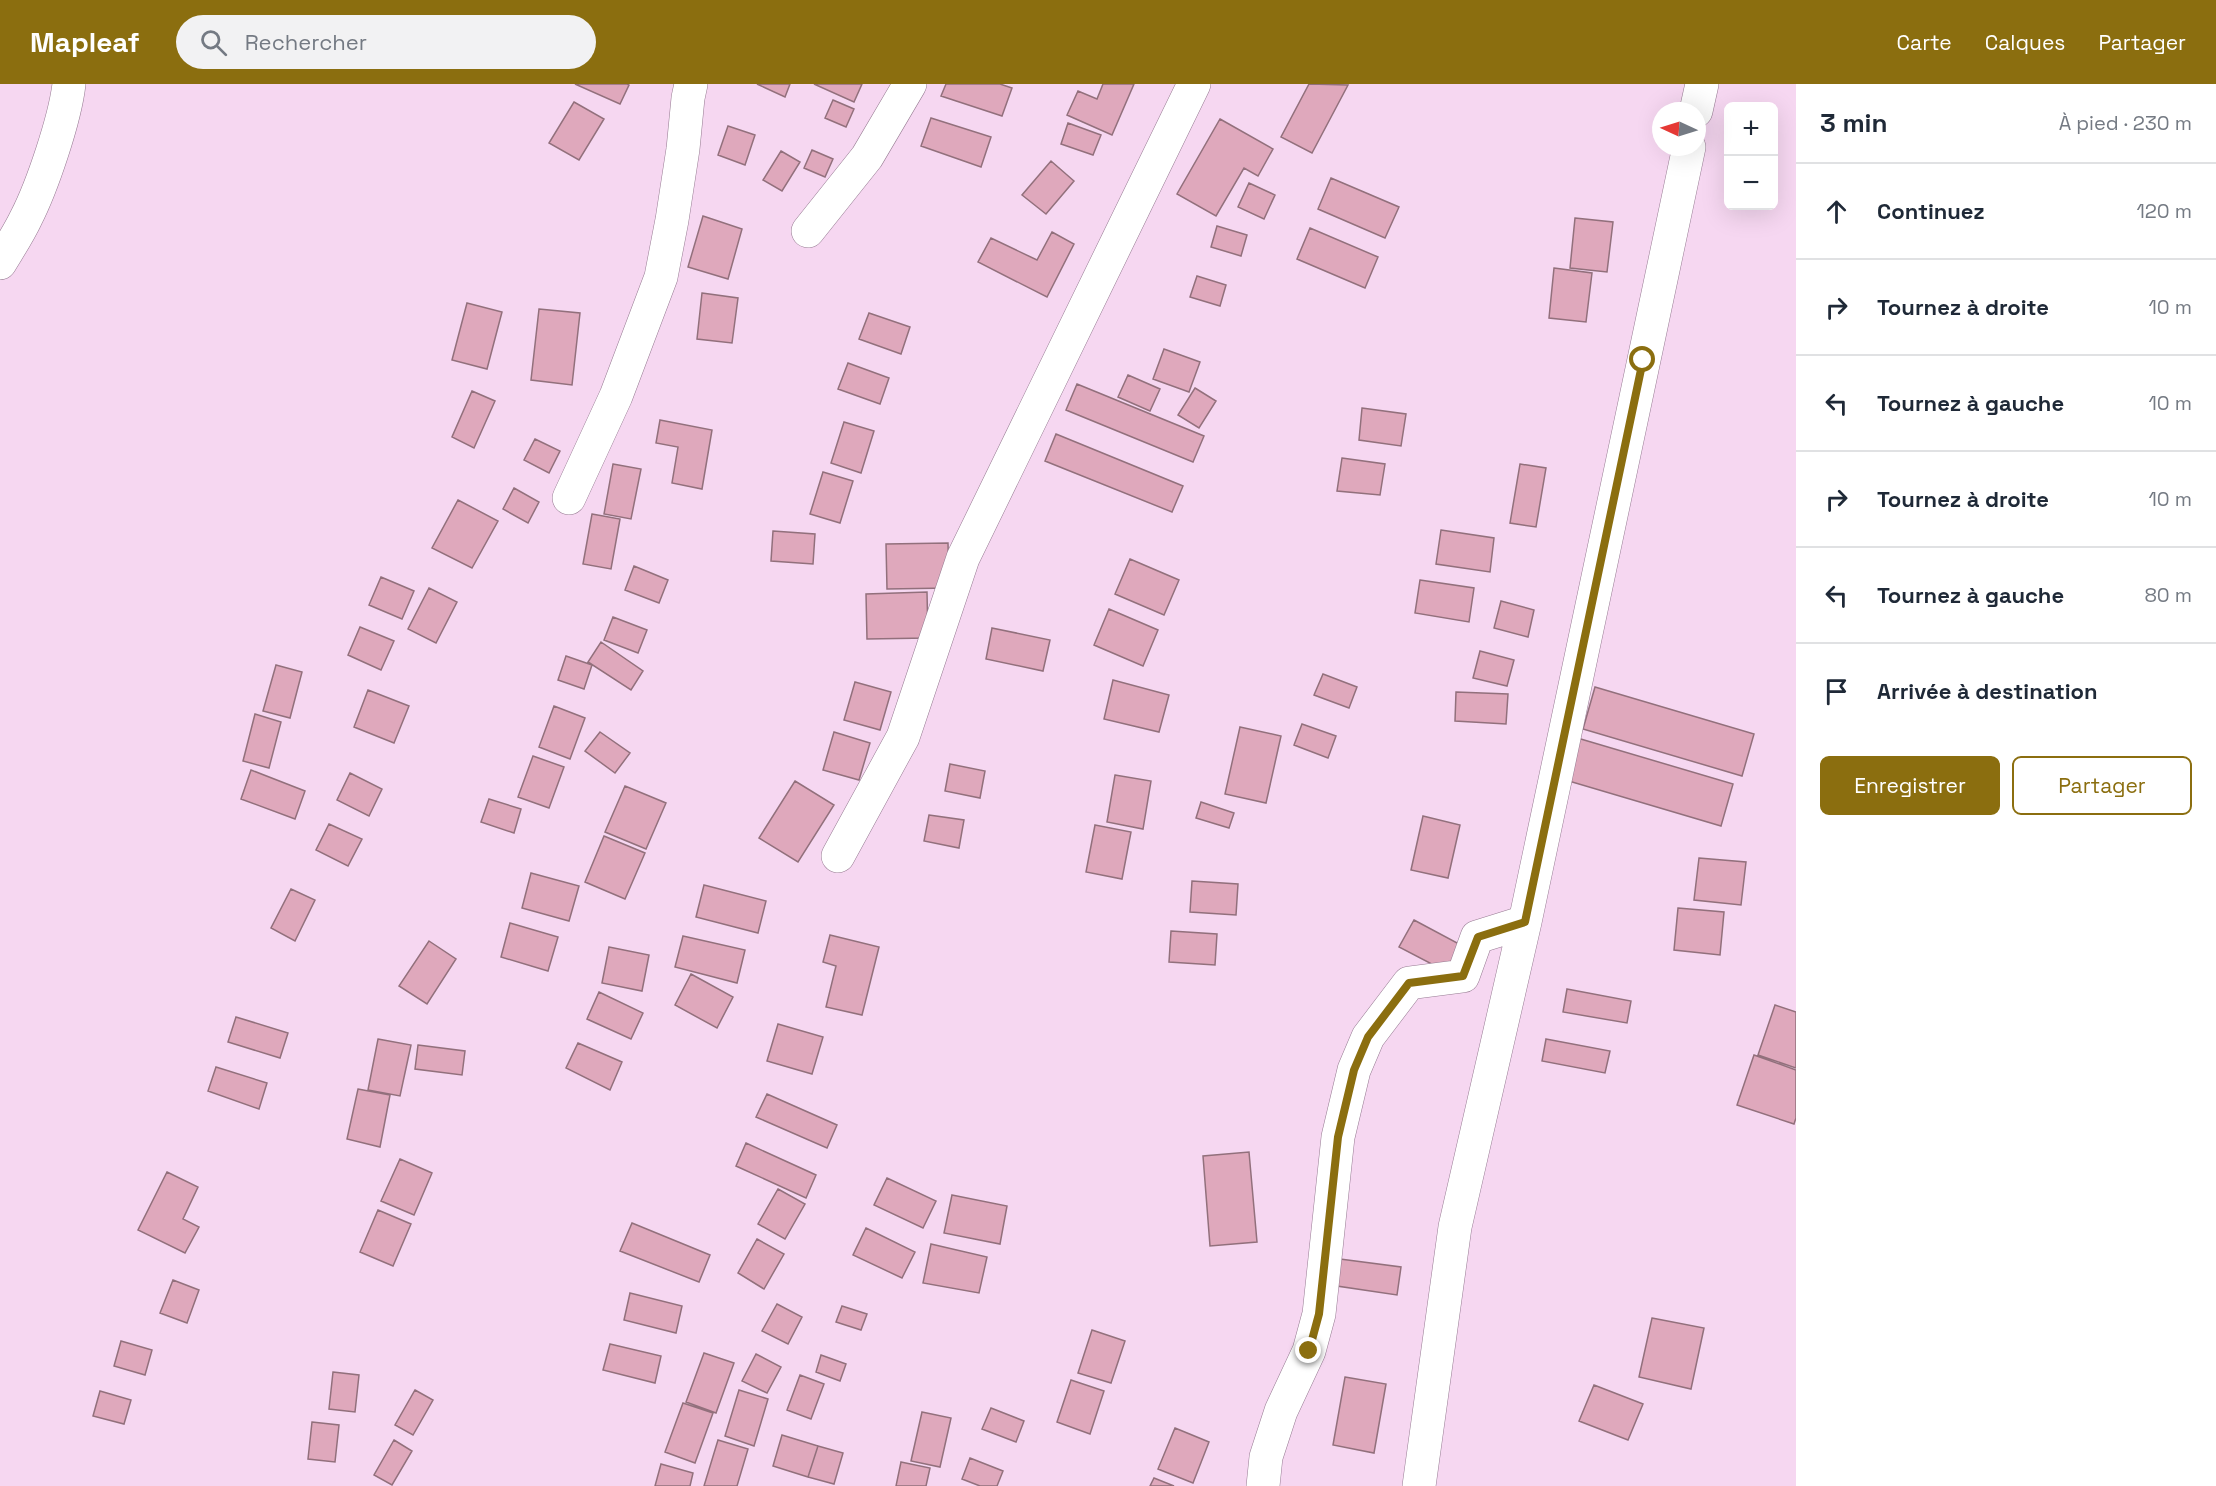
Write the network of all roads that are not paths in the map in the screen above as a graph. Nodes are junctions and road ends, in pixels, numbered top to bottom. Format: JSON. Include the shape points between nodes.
{"nodes":[{"id":1,"x":69,"y":84,"type":"edge"},
{"id":2,"x":691,"y":84,"type":"edge"},
{"id":3,"x":910,"y":84,"type":"edge"},
{"id":4,"x":1194,"y":84,"type":"edge"},
{"id":5,"x":1702,"y":84,"type":"edge"},
{"id":6,"x":1698,"y":102,"type":"edge"},
{"id":7,"x":1687,"y":156,"type":"edge"},
{"id":8,"x":808,"y":231,"type":"dead end"},
{"id":9,"x":0,"y":263,"type":"edge"},
{"id":10,"x":569,"y":498,"type":"dead end"},
{"id":11,"x":838,"y":856,"type":"dead end"},
{"id":12,"x":1525,"y":922,"type":"junction"},
{"id":13,"x":1263,"y":1486,"type":"edge"},
{"id":14,"x":1419,"y":1486,"type":"edge"}],
"edges":[{"from":1,"to":9,"type":"street","via":[[56,138],[27,217]]},
{"from":2,"to":10,"type":"street","via":[[661,277],[616,396]]},
{"from":3,"to":8,"type":"street","via":[[867,157]]},
{"from":4,"to":11,"type":"street","via":[[963,558],[903,737]]},
{"from":5,"to":6,"type":"street"},
{"from":7,"to":12,"type":"street"},
{"from":12,"to":13,"type":"street","via":[[1478,937],[1463,976],[1409,983],[1368,1037],[1354,1070],[1338,1137],[1319,1314],[1309,1351],[1281,1412],[1266,1457]]},
{"from":12,"to":14,"type":"street","via":[[1455,1227]]}]}
